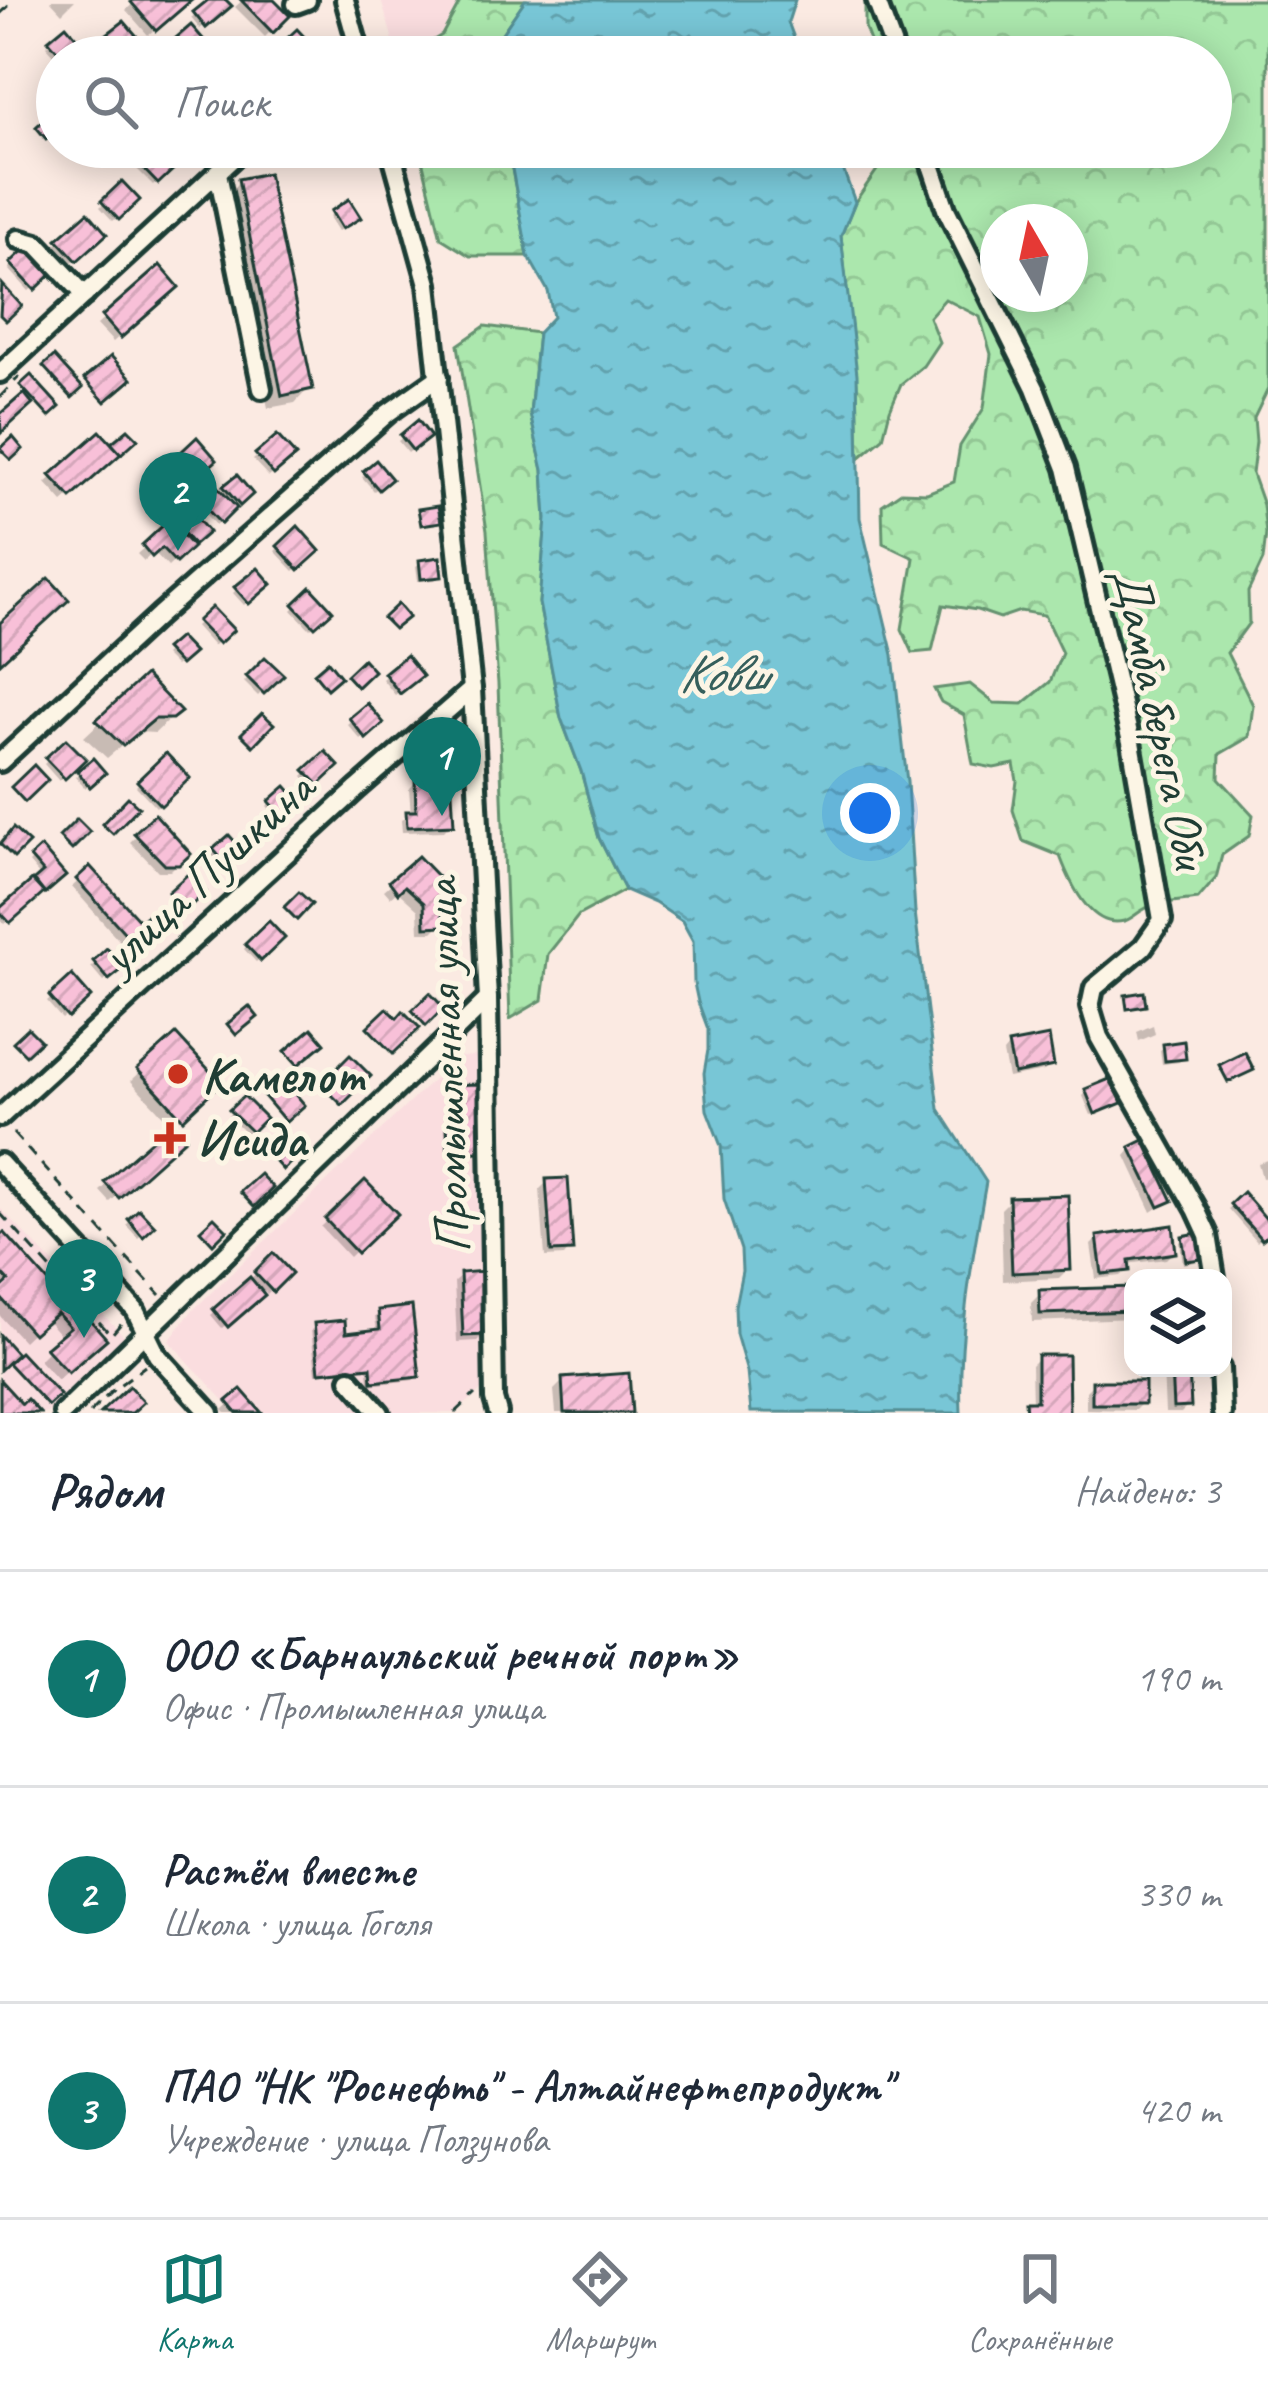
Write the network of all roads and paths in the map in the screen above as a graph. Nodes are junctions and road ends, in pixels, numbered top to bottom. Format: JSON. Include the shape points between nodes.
{"nodes":[{"id":1,"x":15,"y":0,"type":"edge"},
{"id":2,"x":345,"y":0,"type":"edge"},
{"id":3,"x":876,"y":0,"type":"edge"},
{"id":4,"x":0,"y":14,"type":"edge"},
{"id":5,"x":355,"y":36,"type":"edge"},
{"id":6,"x":889,"y":36,"type":"edge"},
{"id":7,"x":223,"y":168,"type":"edge"},
{"id":8,"x":396,"y":168,"type":"edge"},
{"id":9,"x":932,"y":168,"type":"edge"},
{"id":10,"x":218,"y":173,"type":"junction"},
{"id":11,"x":19,"y":239,"type":"dead end"},
{"id":12,"x":85,"y":296,"type":"junction"},
{"id":13,"x":0,"y":373,"type":"edge"},
{"id":14,"x":439,"y":377,"type":"junction"},
{"id":15,"x":262,"y":389,"type":"dead end"},
{"id":16,"x":472,"y":689,"type":"junction"},
{"id":17,"x":0,"y":762,"type":"edge"},
{"id":18,"x":488,"y":999,"type":"junction"},
{"id":19,"x":0,"y":1117,"type":"edge"},
{"id":20,"x":14,"y":1133,"type":"dead end"},
{"id":21,"x":0,"y":1163,"type":"edge"},
{"id":22,"x":0,"y":1214,"type":"edge"},
{"id":23,"x":1214,"y":1269,"type":"edge"},
{"id":24,"x":173,"y":1307,"type":"junction"},
{"id":25,"x":146,"y":1334,"type":"junction"},
{"id":26,"x":111,"y":1335,"type":"dead end"},
{"id":27,"x":147,"y":1365,"type":"dead end"},
{"id":28,"x":1220,"y":1377,"type":"edge"},
{"id":29,"x":350,"y":1379,"type":"dead end"},
{"id":30,"x":490,"y":1402,"type":"edge"},
{"id":31,"x":63,"y":1413,"type":"edge"},
{"id":32,"x":90,"y":1413,"type":"edge"},
{"id":33,"x":210,"y":1413,"type":"edge"},
{"id":34,"x":380,"y":1413,"type":"edge"},
{"id":35,"x":454,"y":1413,"type":"edge"},
{"id":36,"x":479,"y":1413,"type":"edge"},
{"id":37,"x":1222,"y":1413,"type":"edge"}],
"edges":[{"from":1,"to":4,"type":"path"},
{"from":2,"to":5,"type":"street"},
{"from":3,"to":6,"type":"street"},
{"from":7,"to":10,"type":"street"},
{"from":8,"to":14,"type":"street","name":"Промышленная улица","via":[[428,284]]},
{"from":9,"to":23,"type":"street","name":"Дамба берега Оби","via":[[1066,468],[1162,920],[1094,988],[1090,1006],[1099,1037],[1196,1209]]},
{"from":10,"to":12,"type":"street"},
{"from":10,"to":15,"type":"street"},
{"from":11,"to":12,"type":"street","via":[[38,244]]},
{"from":12,"to":13,"type":"street"},
{"from":14,"to":16,"type":"street","name":"Промышленная улица"},
{"from":14,"to":17,"type":"street","via":[[388,413]]},
{"from":16,"to":18,"type":"street","name":"Промышленная улица"},
{"from":16,"to":19,"type":"street","name":"улица Пушкина"},
{"from":18,"to":24,"type":"street"},
{"from":18,"to":30,"type":"street","name":"Промышленная улица"},
{"from":20,"to":24,"type":"path"},
{"from":21,"to":25,"type":"street","via":[[135,1310]]},
{"from":22,"to":26,"type":"path"},
{"from":24,"to":25,"type":"street"},
{"from":25,"to":31,"type":"street"},
{"from":25,"to":33,"type":"street"},
{"from":27,"to":32,"type":"path"},
{"from":28,"to":37,"type":"street"},
{"from":29,"to":34,"type":"street"},
{"from":30,"to":35,"type":"path"},
{"from":30,"to":36,"type":"street"}]}
